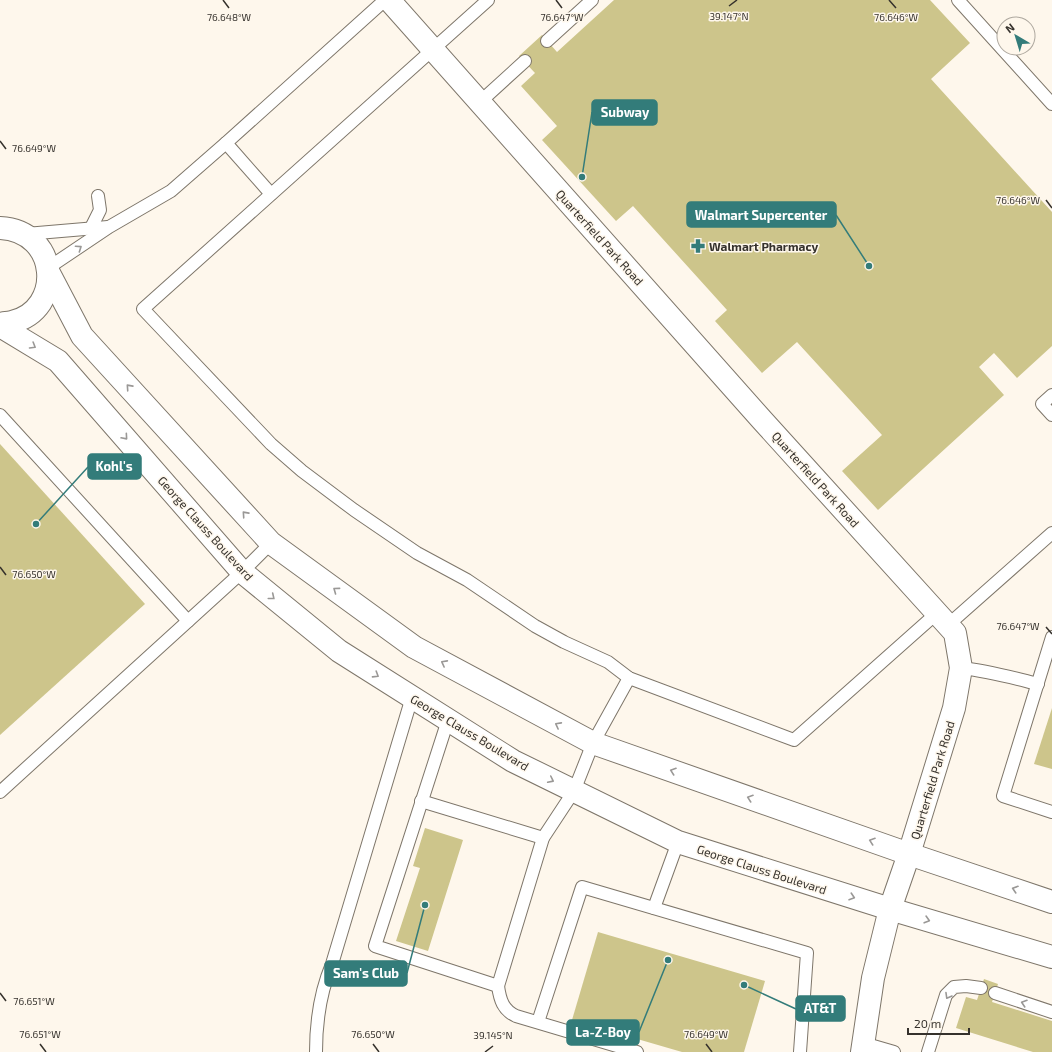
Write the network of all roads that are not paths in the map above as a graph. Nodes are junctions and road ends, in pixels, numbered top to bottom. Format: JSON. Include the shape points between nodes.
{"nodes":[{"id":1,"x":385,"y":0,"type":"edge"},
{"id":2,"x":389,"y":0,"type":"edge"},
{"id":3,"x":488,"y":0,"type":"edge"},
{"id":4,"x":592,"y":0,"type":"edge"},
{"id":5,"x":958,"y":0,"type":"edge"},
{"id":6,"x":547,"y":41,"type":"dead end"},
{"id":7,"x":433,"y":49,"type":"junction"},
{"id":8,"x":525,"y":61,"type":"dead end"},
{"id":9,"x":480,"y":102,"type":"junction"},
{"id":10,"x":1052,"y":104,"type":"edge"},
{"id":11,"x":226,"y":143,"type":"junction"},
{"id":12,"x":271,"y":194,"type":"junction"},
{"id":13,"x":98,"y":196,"type":"dead end"},
{"id":14,"x":109,"y":227,"type":"junction"},
{"id":15,"x":0,"y":228,"type":"edge"},
{"id":16,"x":91,"y":228,"type":"junction"},
{"id":17,"x":26,"y":234,"type":"junction"},
{"id":18,"x":48,"y":271,"type":"junction"},
{"id":19,"x":0,"y":325,"type":"edge"},
{"id":20,"x":1052,"y":395,"type":"edge"},
{"id":21,"x":0,"y":415,"type":"edge"},
{"id":22,"x":1052,"y":415,"type":"edge"},
{"id":23,"x":1052,"y":533,"type":"edge"},
{"id":24,"x":271,"y":543,"type":"junction"},
{"id":25,"x":242,"y":572,"type":"junction"},
{"id":26,"x":943,"y":619,"type":"junction"},
{"id":27,"x":188,"y":621,"type":"junction"},
{"id":28,"x":1052,"y":637,"type":"edge"},
{"id":29,"x":961,"y":668,"type":"junction"},
{"id":30,"x":629,"y":678,"type":"junction"},
{"id":31,"x":1038,"y":684,"type":"junction"},
{"id":32,"x":412,"y":697,"type":"junction"},
{"id":33,"x":448,"y":720,"type":"junction"},
{"id":34,"x":593,"y":743,"type":"junction"},
{"id":35,"x":574,"y":791,"type":"junction"},
{"id":36,"x":0,"y":792,"type":"edge"},
{"id":37,"x":421,"y":801,"type":"junction"},
{"id":38,"x":1052,"y":812,"type":"edge"},
{"id":39,"x":543,"y":838,"type":"junction"},
{"id":40,"x":678,"y":842,"type":"junction"},
{"id":41,"x":909,"y":854,"type":"junction"},
{"id":42,"x":1052,"y":902,"type":"edge"},
{"id":43,"x":654,"y":908,"type":"junction"},
{"id":44,"x":890,"y":909,"type":"junction"},
{"id":45,"x":1052,"y":957,"type":"edge"},
{"id":46,"x":498,"y":986,"type":"junction"},
{"id":47,"x":981,"y":988,"type":"dead end"},
{"id":48,"x":995,"y":993,"type":"dead end"},
{"id":49,"x":1052,"y":1012,"type":"edge"},
{"id":50,"x":538,"y":1022,"type":"junction"},
{"id":51,"x":863,"y":1048,"type":"edge"},
{"id":52,"x":316,"y":1052,"type":"edge"},
{"id":53,"x":637,"y":1052,"type":"edge"},
{"id":54,"x":800,"y":1052,"type":"edge"},
{"id":55,"x":894,"y":1052,"type":"edge"},
{"id":56,"x":928,"y":1052,"type":"edge"}],
"edges":[{"from":1,"to":11,"type":"lane"},
{"from":2,"to":7,"type":"street","name":"Quarterfield Park Road"},
{"from":3,"to":7,"type":"lane"},
{"from":4,"to":6,"type":"lane"},
{"from":5,"to":10,"type":"lane"},
{"from":7,"to":9,"type":"street","name":"Quarterfield Park Road"},
{"from":7,"to":12,"type":"lane"},
{"from":8,"to":9,"type":"lane"},
{"from":9,"to":26,"type":"street","name":"Quarterfield Park Road","via":[[757,415]]},
{"from":11,"to":12,"type":"lane"},
{"from":11,"to":14,"type":"lane","via":[[171,191]]},
{"from":12,"to":30,"type":"lane","via":[[143,309],[271,444],[307,475],[417,553],[467,580],[535,626],[608,662]]},
{"from":13,"to":16,"type":"lane","via":[[100,210]]},
{"from":14,"to":16,"type":"lane"},
{"from":18,"to":14,"type":"lane","one_way":true},
{"from":15,"to":17,"type":"street","via":[[11,228]]},
{"from":16,"to":17,"type":"lane"},
{"from":17,"to":18,"type":"street","via":[[45,256]]},
{"from":18,"to":19,"type":"street","via":[[45,294],[36,308],[28,315]]},
{"from":24,"to":18,"type":"street","one_way":true,"via":[[82,336]]},
{"from":19,"to":25,"type":"street","name":"George Clauss Boulevard","one_way":true,"via":[[58,361]]},
{"from":20,"to":22,"type":"lane","via":[[1042,404]]},
{"from":21,"to":27,"type":"lane"},
{"from":23,"to":26,"type":"lane"},
{"from":24,"to":25,"type":"lane"},
{"from":34,"to":24,"type":"street","one_way":true,"via":[[414,647]]},
{"from":25,"to":27,"type":"lane"},
{"from":25,"to":32,"type":"street","name":"George Clauss Boulevard","one_way":true,"via":[[339,651]]},
{"from":26,"to":29,"type":"street","name":"Quarterfield Park Road","via":[[955,633]]},
{"from":26,"to":30,"type":"lane","via":[[794,740]]},
{"from":27,"to":36,"type":"lane"},
{"from":28,"to":31,"type":"lane"},
{"from":29,"to":31,"type":"lane","via":[[984,670]]},
{"from":29,"to":41,"type":"street","name":"Quarterfield Park Road","via":[[954,708]]},
{"from":30,"to":34,"type":"lane"},
{"from":31,"to":38,"type":"lane","via":[[1003,796]]},
{"from":32,"to":33,"type":"street","name":"George Clauss Boulevard"},
{"from":32,"to":52,"type":"lane","via":[[326,979],[317,1024]]},
{"from":33,"to":35,"type":"street","name":"George Clauss Boulevard","one_way":true,"via":[[513,761]]},
{"from":33,"to":37,"type":"lane"},
{"from":34,"to":35,"type":"lane"},
{"from":41,"to":34,"type":"street","one_way":true},
{"from":35,"to":39,"type":"lane"},
{"from":35,"to":40,"type":"street","name":"George Clauss Boulevard"},
{"from":37,"to":39,"type":"lane"},
{"from":37,"to":46,"type":"lane","via":[[376,946]]},
{"from":39,"to":46,"type":"lane"},
{"from":40,"to":43,"type":"lane"},
{"from":40,"to":44,"type":"street","name":"George Clauss Boulevard","one_way":true},
{"from":42,"to":41,"type":"street","one_way":true},
{"from":41,"to":44,"type":"street","name":"Quarterfield Park Road"},
{"from":43,"to":50,"type":"lane","via":[[582,887]]},
{"from":43,"to":54,"type":"lane","via":[[807,953]]},
{"from":44,"to":45,"type":"street","name":"George Clauss Boulevard","one_way":true},
{"from":44,"to":51,"type":"street","name":"Quarterfield Park Road","via":[[873,978]]},
{"from":46,"to":50,"type":"lane","via":[[502,1005],[509,1012]]},
{"from":47,"to":56,"type":"lane","one_way":true,"via":[[954,987],[946,996]]},
{"from":49,"to":48,"type":"lane","one_way":true},
{"from":50,"to":53,"type":"lane"},
{"from":51,"to":55,"type":"lane"}]}
